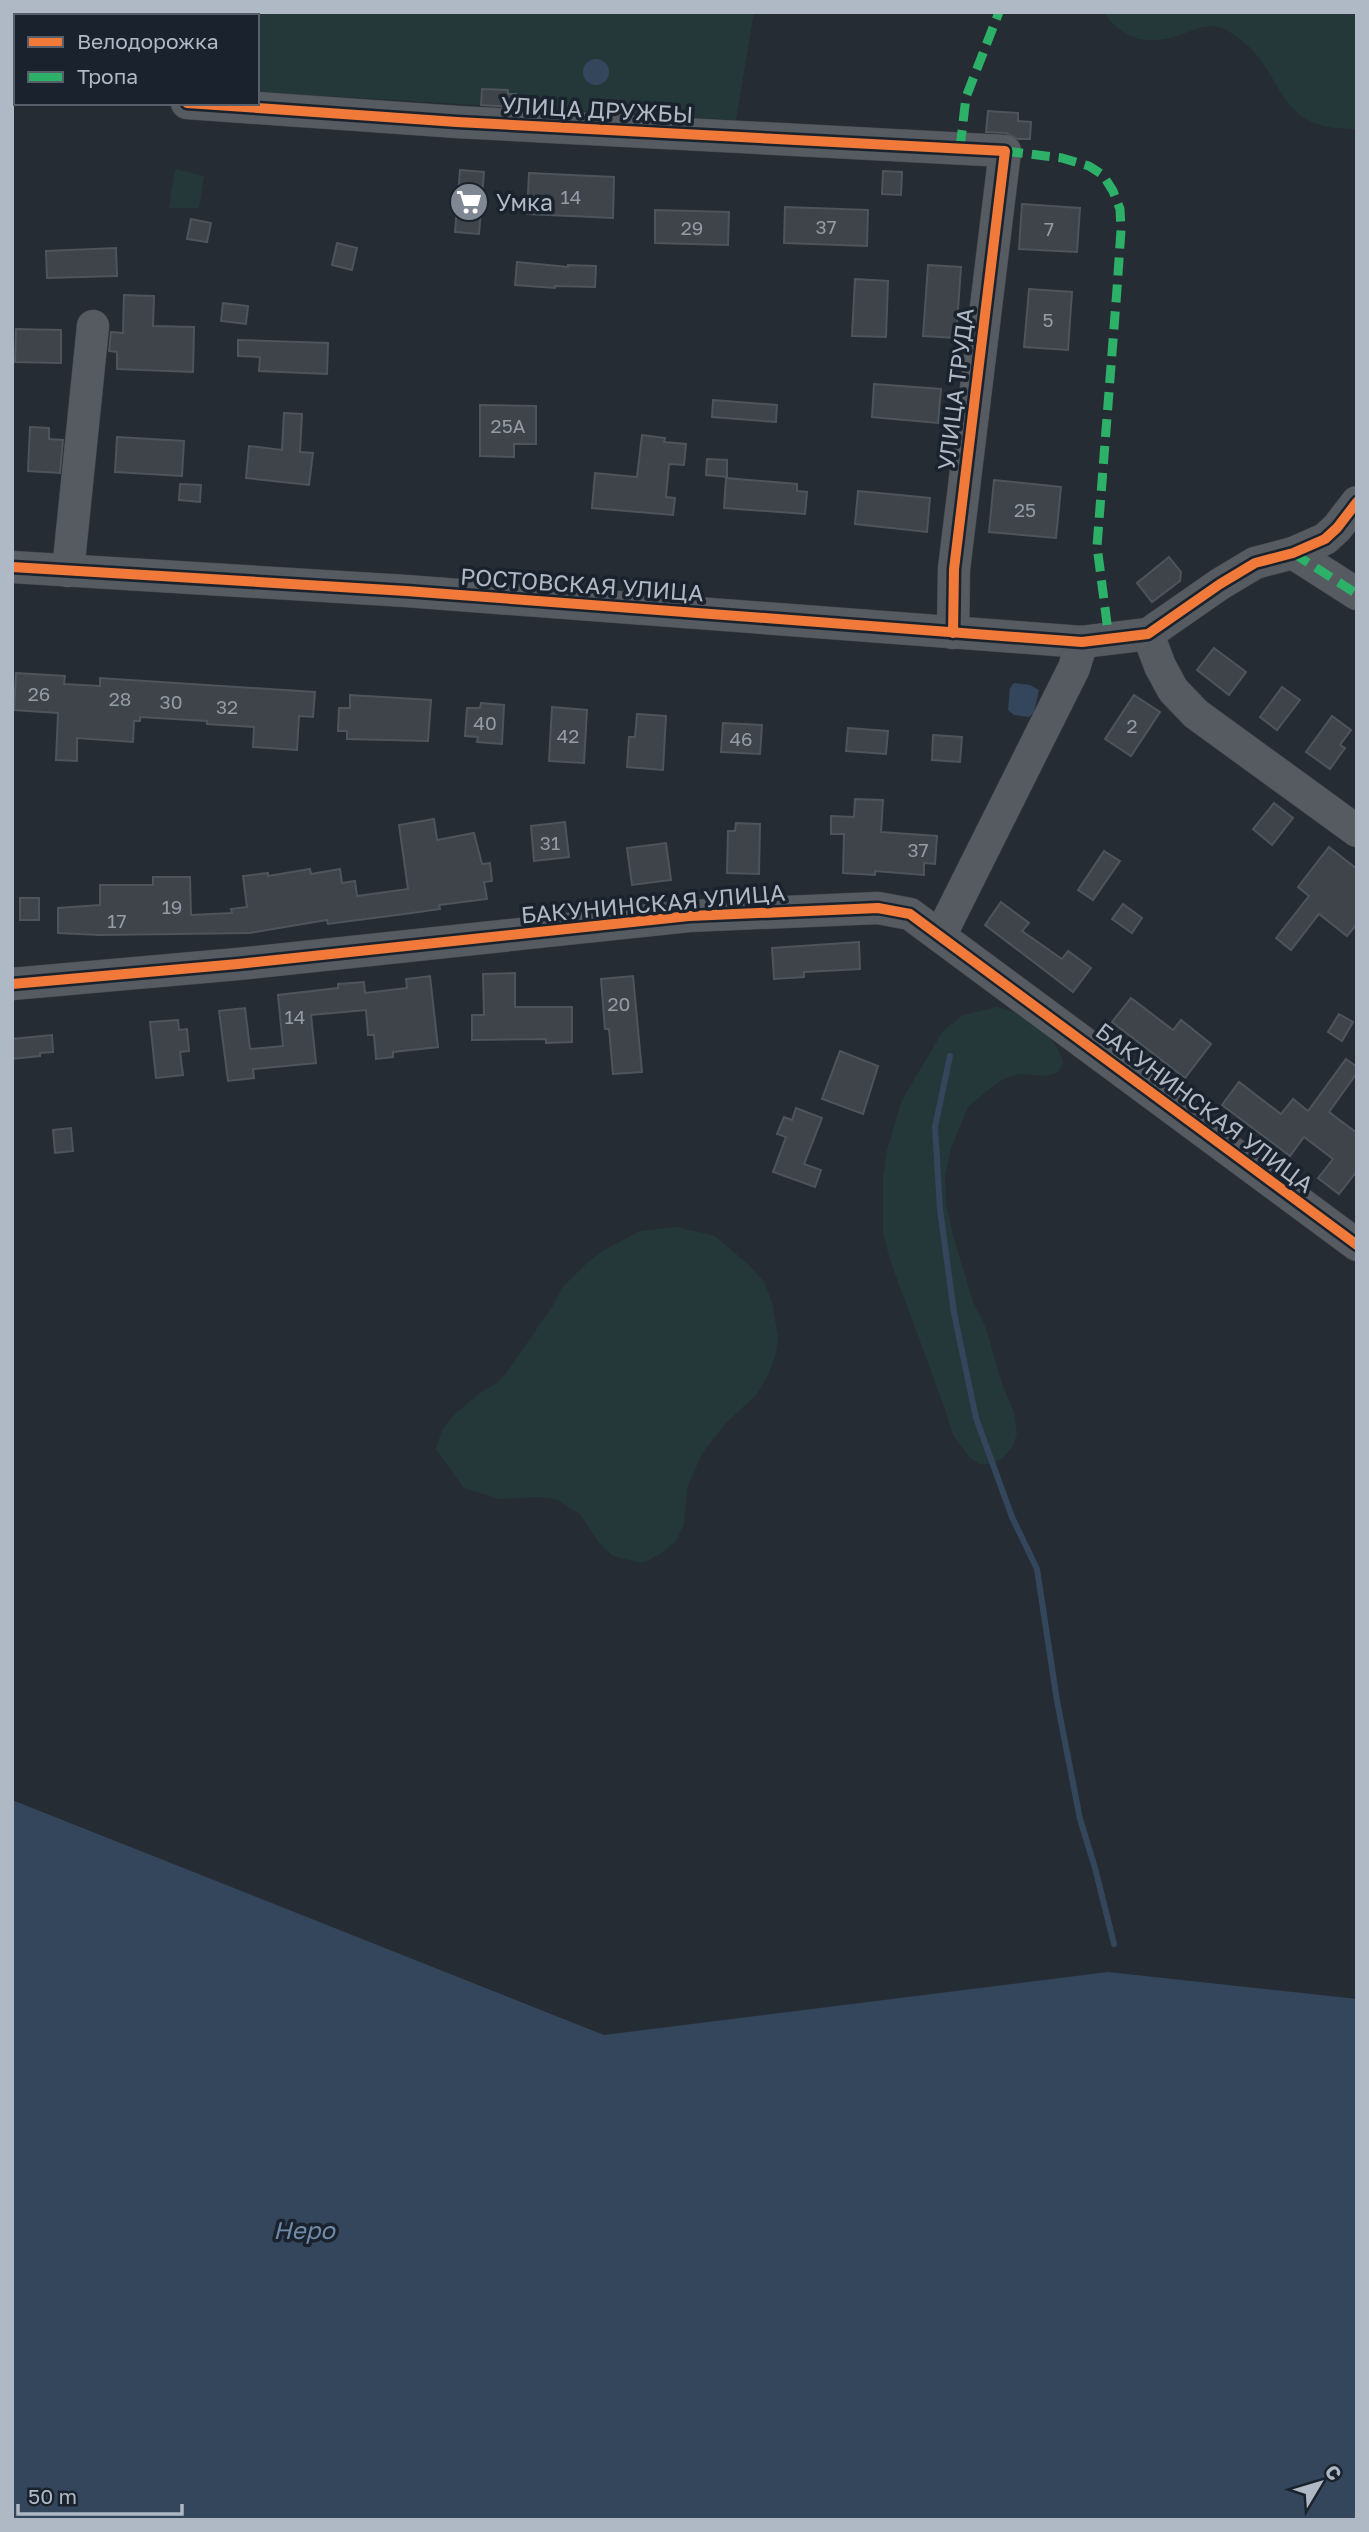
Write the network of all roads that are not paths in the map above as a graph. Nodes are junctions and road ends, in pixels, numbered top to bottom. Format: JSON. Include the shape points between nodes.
{"nodes":[{"id":1,"x":215,"y":105,"type":"edge"},
{"id":2,"x":1005,"y":151,"type":"joint"},
{"id":3,"x":93,"y":326,"type":"dead end"},
{"id":4,"x":1357,"y":502,"type":"edge"},
{"id":5,"x":1293,"y":553,"type":"junction"},
{"id":6,"x":12,"y":567,"type":"edge"},
{"id":7,"x":68,"y":571,"type":"junction"},
{"id":8,"x":1357,"y":594,"type":"edge"},
{"id":9,"x":953,"y":633,"type":"junction"},
{"id":10,"x":1148,"y":634,"type":"junction"},
{"id":11,"x":1082,"y":642,"type":"junction"},
{"id":12,"x":1357,"y":831,"type":"edge"},
{"id":13,"x":940,"y":936,"type":"junction"},
{"id":14,"x":12,"y":984,"type":"edge"},
{"id":15,"x":1357,"y":1245,"type":"edge"}],
"edges":[{"from":1,"to":2,"type":"street","name":"УЛИЦА ДРУЖБЫ"},
{"from":2,"to":9,"type":"street","name":"УЛИЦА ТРУДА","via":[[954,569]]},
{"from":3,"to":7,"type":"street"},
{"from":4,"to":5,"type":"street","via":[[1325,539]]},
{"from":5,"to":8,"type":"street"},
{"from":5,"to":10,"type":"street","via":[[1255,563]]},
{"from":6,"to":7,"type":"street","name":"РОСТОВСКАЯ УЛИЦА"},
{"from":7,"to":9,"type":"street","name":"РОСТОВСКАЯ УЛИЦА","via":[[406,591]]},
{"from":9,"to":11,"type":"street","name":"РОСТОВСКАЯ УЛИЦА"},
{"from":10,"to":11,"type":"street","name":"РОСТОВСКАЯ УЛИЦА"},
{"from":10,"to":12,"type":"street","via":[[1173,690],[1196,714]]},
{"from":11,"to":13,"type":"street","via":[[1074,668]]},
{"from":13,"to":14,"type":"street","name":"БАКУНИНСКАЯ УЛИЦА","via":[[910,914],[878,908],[689,916]]},
{"from":13,"to":15,"type":"street","name":"БАКУНИНСКАЯ УЛИЦА"}]}
